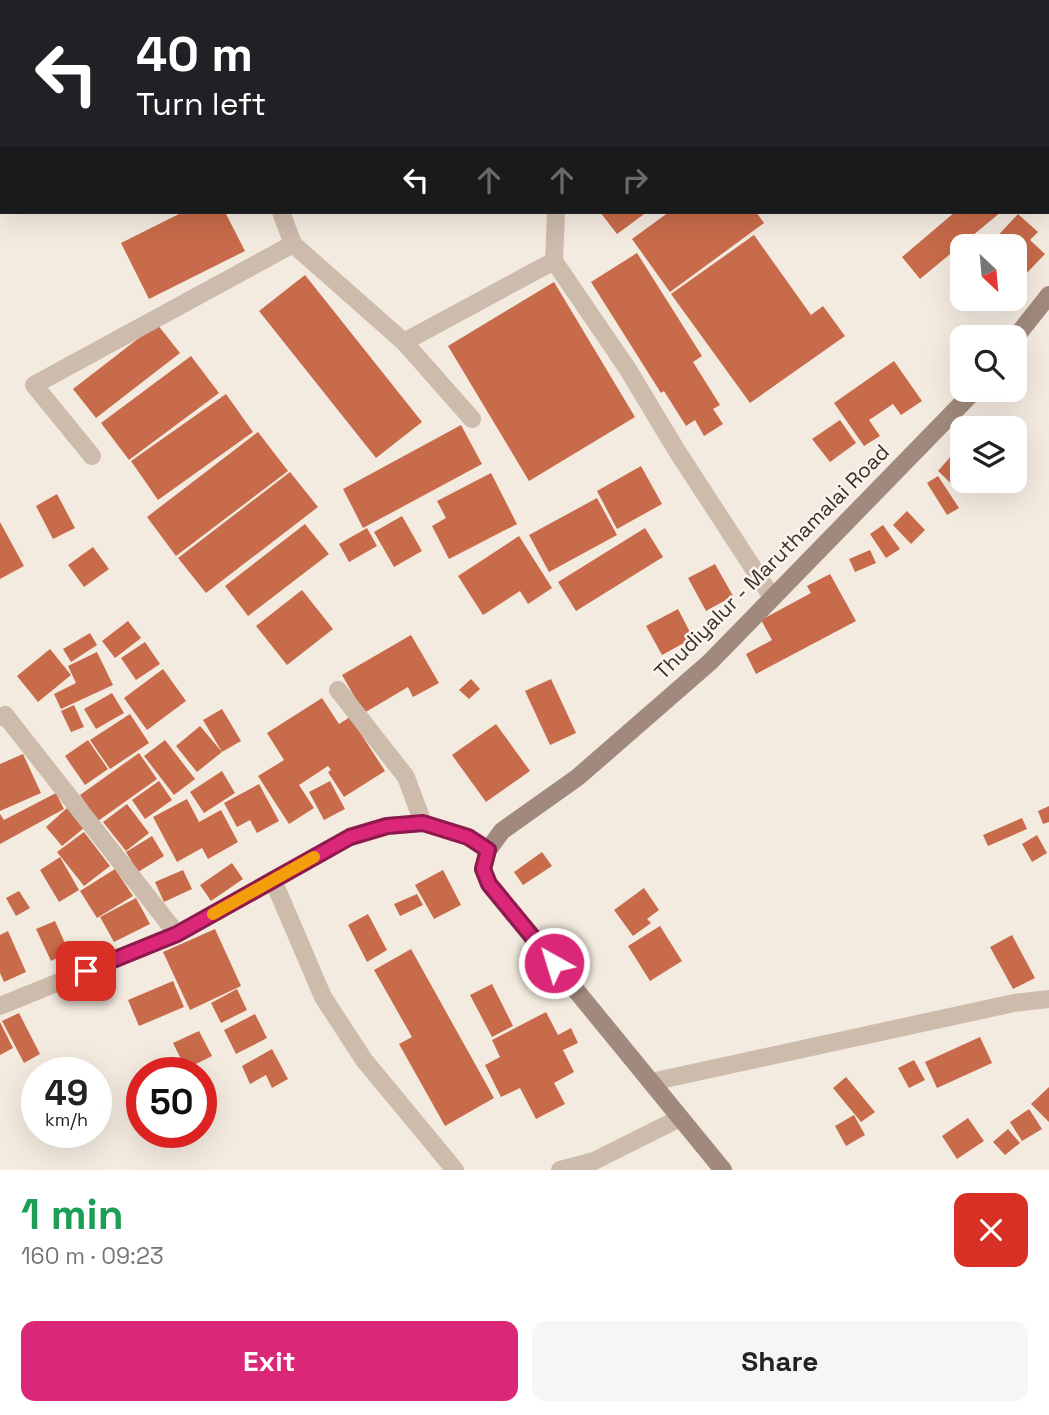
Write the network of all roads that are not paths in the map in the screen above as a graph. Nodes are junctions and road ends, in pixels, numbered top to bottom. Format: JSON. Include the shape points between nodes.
{"nodes":[{"id":1,"x":282,"y":214,"type":"edge"},
{"id":2,"x":556,"y":214,"type":"edge"},
{"id":3,"x":293,"y":244,"type":"junction"},
{"id":4,"x":554,"y":261,"type":"junction"},
{"id":5,"x":1049,"y":295,"type":"edge"},
{"id":6,"x":1025,"y":325,"type":"edge"},
{"id":7,"x":404,"y":342,"type":"junction"},
{"id":8,"x":963,"y":402,"type":"edge"},
{"id":9,"x":472,"y":419,"type":"dead end"},
{"id":10,"x":92,"y":456,"type":"dead end"},
{"id":11,"x":772,"y":597,"type":"junction"},
{"id":12,"x":338,"y":690,"type":"dead end"},
{"id":13,"x":0,"y":717,"type":"edge"},
{"id":14,"x":423,"y":823,"type":"junction"},
{"id":15,"x":488,"y":850,"type":"junction"},
{"id":16,"x":273,"y":880,"type":"junction"},
{"id":17,"x":177,"y":934,"type":"junction"},
{"id":18,"x":1049,"y":999,"type":"edge"},
{"id":19,"x":0,"y":1006,"type":"edge"},
{"id":20,"x":651,"y":1082,"type":"junction"},
{"id":21,"x":680,"y":1118,"type":"junction"},
{"id":22,"x":594,"y":1166,"type":"edge"},
{"id":23,"x":455,"y":1170,"type":"edge"},
{"id":24,"x":560,"y":1170,"type":"edge"},
{"id":25,"x":723,"y":1170,"type":"edge"}],
"edges":[{"from":1,"to":3,"type":"street"},
{"from":2,"to":4,"type":"street"},
{"from":3,"to":7,"type":"street"},
{"from":3,"to":10,"type":"street","via":[[34,385]]},
{"from":4,"to":7,"type":"street"},
{"from":4,"to":11,"type":"street"},
{"from":5,"to":6,"type":"main road"},
{"from":7,"to":9,"type":"street"},
{"from":8,"to":11,"type":"main road","name":"Thudiyalur - Maruthamalai Road"},
{"from":11,"to":15,"type":"main road","name":"Thudiyalur - Maruthamalai Road","via":[[710,662],[578,777],[502,831]]},
{"from":12,"to":14,"type":"street","via":[[406,776]]},
{"from":13,"to":17,"type":"street","via":[[5,715]]},
{"from":14,"to":15,"type":"street","via":[[468,837]]},
{"from":14,"to":16,"type":"street","via":[[387,826],[350,837]]},
{"from":15,"to":20,"type":"main road","via":[[483,869],[489,884]]},
{"from":16,"to":17,"type":"street"},
{"from":16,"to":23,"type":"street","via":[[323,997],[364,1060]]},
{"from":17,"to":19,"type":"street"},
{"from":18,"to":20,"type":"street"},
{"from":20,"to":21,"type":"main road"},
{"from":21,"to":22,"type":"street"},
{"from":21,"to":25,"type":"main road"},
{"from":22,"to":24,"type":"street"}]}
